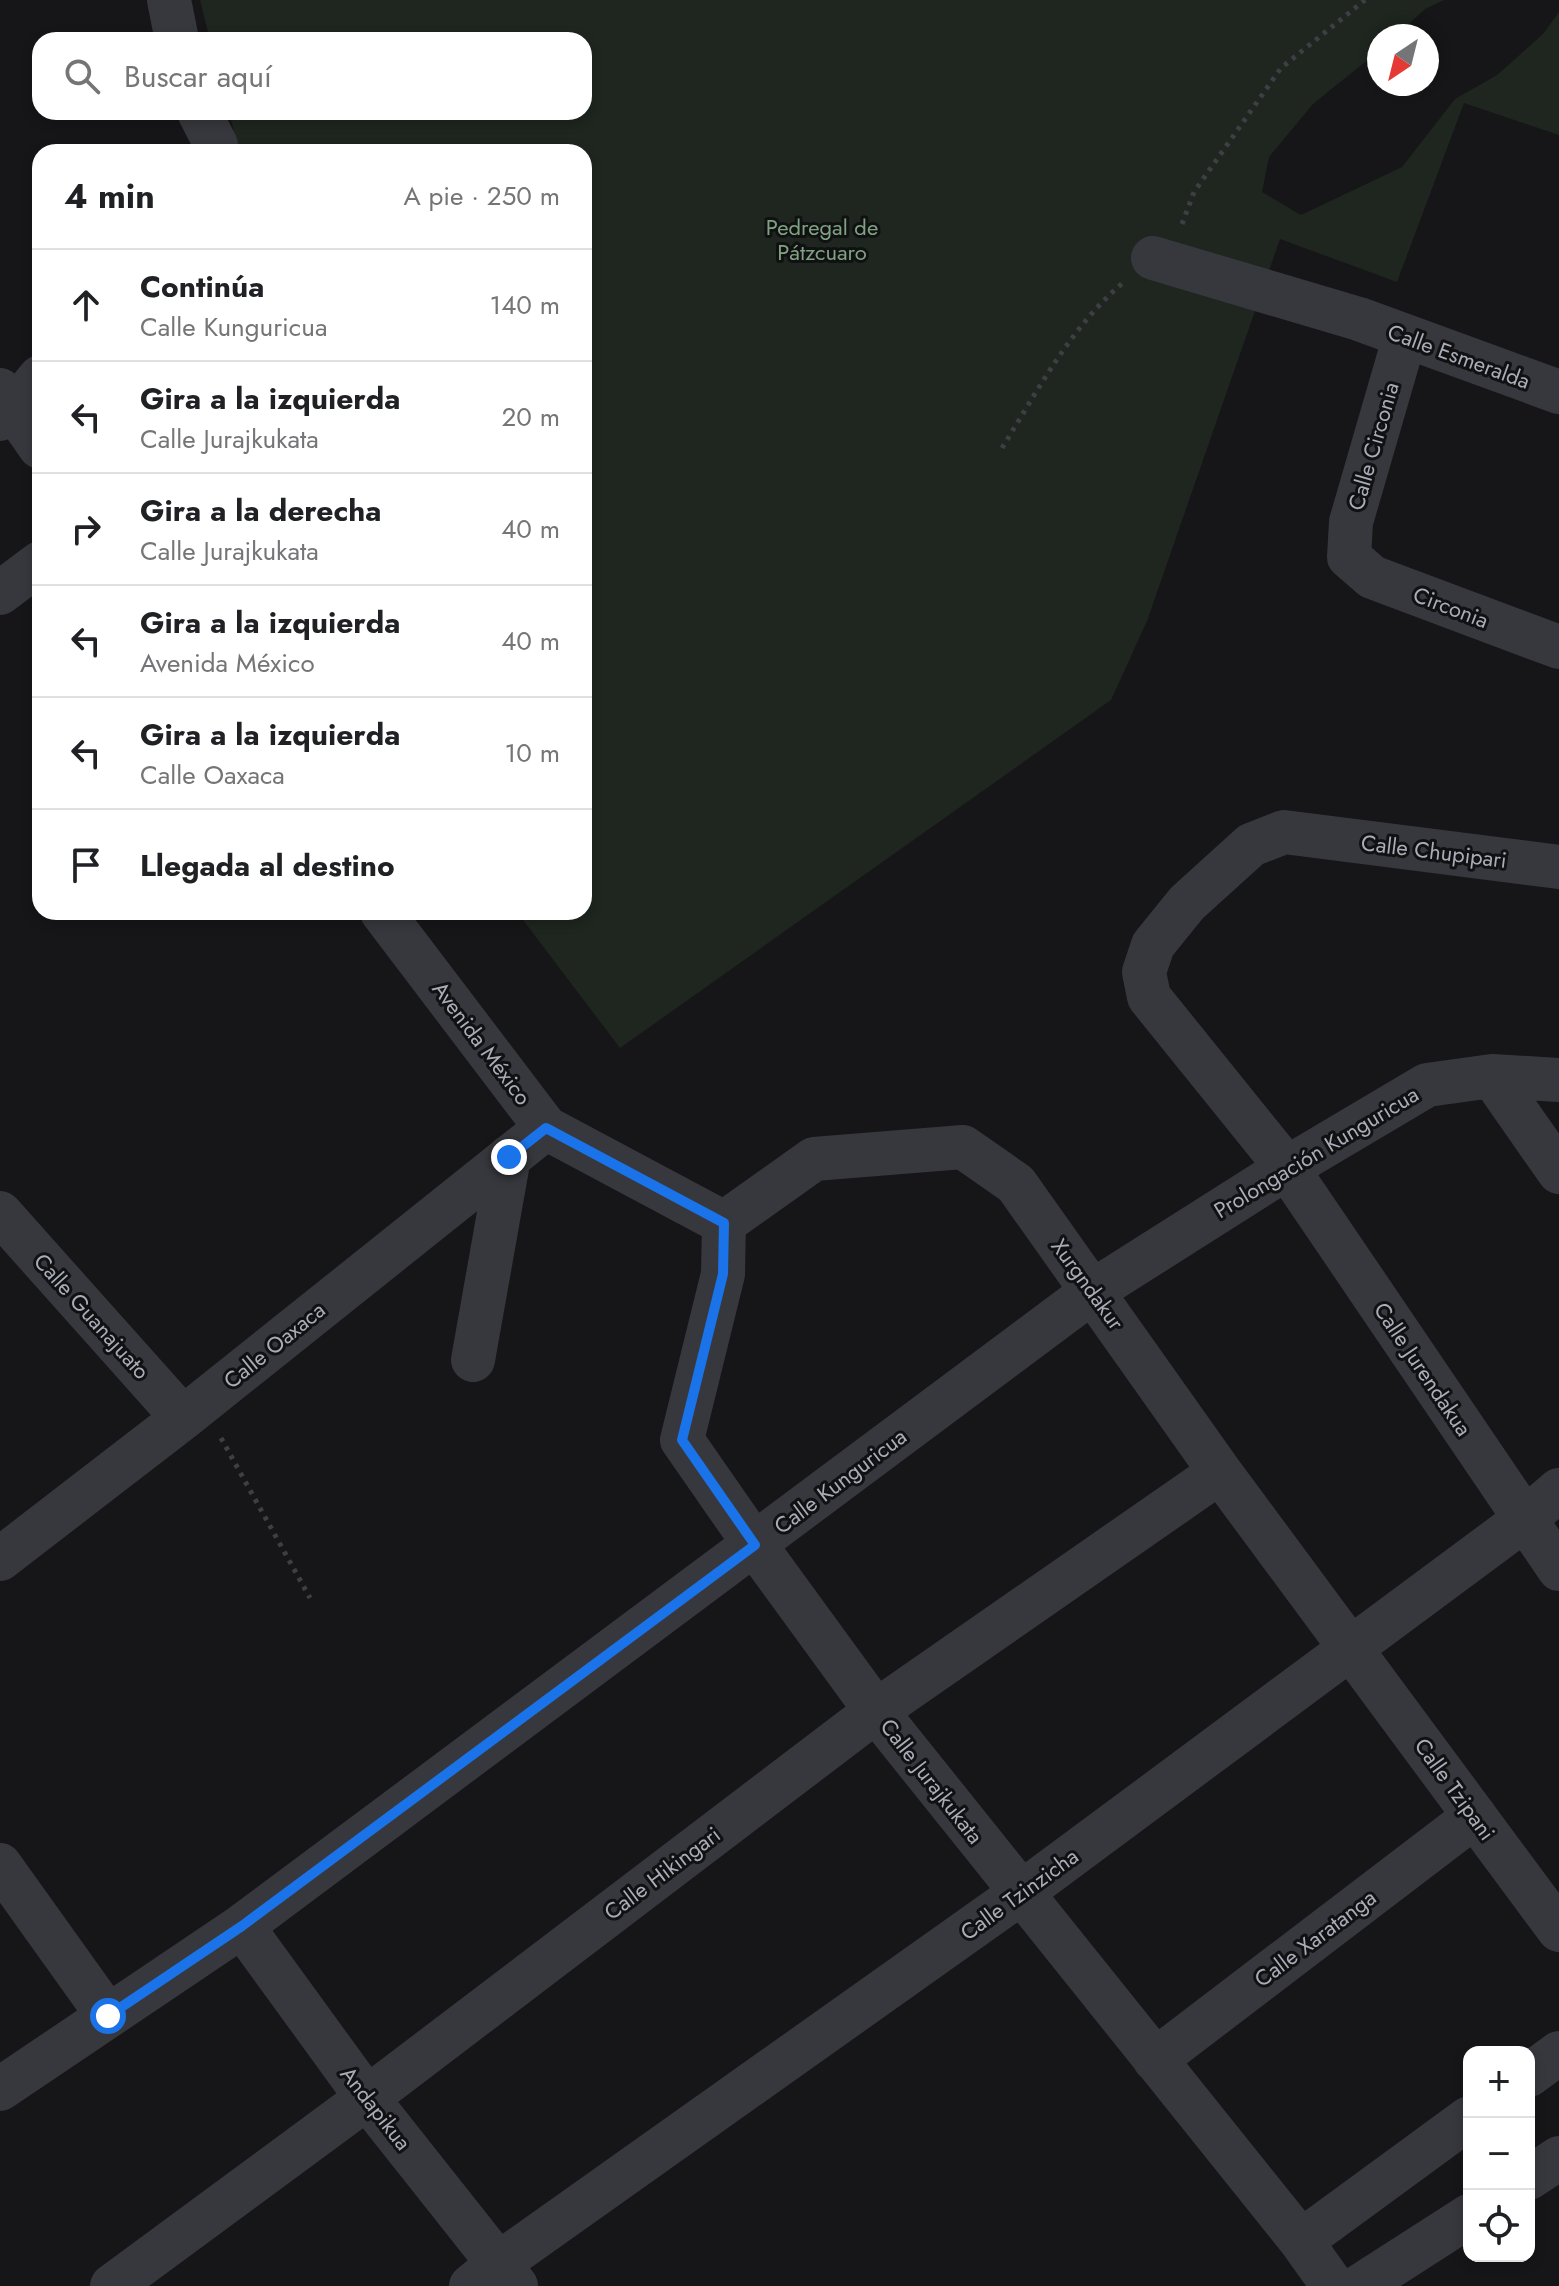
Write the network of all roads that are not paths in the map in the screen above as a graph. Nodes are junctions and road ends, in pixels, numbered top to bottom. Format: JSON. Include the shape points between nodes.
{"nodes":[{"id":1,"x":169,"y":0,"type":"edge"},
{"id":2,"x":175,"y":32,"type":"edge"},
{"id":3,"x":203,"y":120,"type":"edge"},
{"id":4,"x":215,"y":144,"type":"edge"},
{"id":5,"x":1153,"y":258,"type":"road end"},
{"id":6,"x":1405,"y":336,"type":"junction"},
{"id":7,"x":1559,"y":392,"type":"edge"},
{"id":8,"x":14,"y":399,"type":"edge"},
{"id":9,"x":32,"y":432,"type":"edge"},
{"id":10,"x":1349,"y":557,"type":"joint"},
{"id":11,"x":32,"y":569,"type":"edge"},
{"id":12,"x":0,"y":593,"type":"edge"},
{"id":13,"x":1559,"y":647,"type":"edge"},
{"id":14,"x":1559,"y":867,"type":"edge"},
{"id":15,"x":388,"y":920,"type":"edge"},
{"id":16,"x":1492,"y":1076,"type":"junction"},
{"id":17,"x":1559,"y":1080,"type":"edge"},
{"id":18,"x":546,"y":1128,"type":"junction"},
{"id":19,"x":509,"y":1157,"type":"junction"},
{"id":20,"x":1287,"y":1168,"type":"junction"},
{"id":21,"x":1559,"y":1172,"type":"edge"},
{"id":22,"x":0,"y":1213,"type":"edge"},
{"id":23,"x":724,"y":1223,"type":"junction"},
{"id":24,"x":1093,"y":1291,"type":"junction"},
{"id":25,"x":473,"y":1360,"type":"dead end"},
{"id":26,"x":192,"y":1411,"type":"junction"},
{"id":27,"x":1220,"y":1472,"type":"junction"},
{"id":28,"x":1559,"y":1490,"type":"edge"},
{"id":29,"x":1525,"y":1519,"type":"junction"},
{"id":30,"x":755,"y":1545,"type":"junction"},
{"id":31,"x":0,"y":1559,"type":"edge"},
{"id":32,"x":1559,"y":1569,"type":"edge"},
{"id":33,"x":1351,"y":1648,"type":"junction"},
{"id":34,"x":876,"y":1711,"type":"junction"},
{"id":35,"x":1475,"y":1816,"type":"junction"},
{"id":36,"x":0,"y":1865,"type":"edge"},
{"id":37,"x":1021,"y":1893,"type":"junction"},
{"id":38,"x":242,"y":1926,"type":"junction"},
{"id":39,"x":1559,"y":1930,"type":"edge"},
{"id":40,"x":108,"y":2016,"type":"junction"},
{"id":41,"x":1559,"y":2053,"type":"edge"},
{"id":42,"x":1155,"y":2060,"type":"junction"},
{"id":43,"x":1535,"y":2071,"type":"edge"},
{"id":44,"x":0,"y":2089,"type":"edge"},
{"id":45,"x":367,"y":2098,"type":"junction"},
{"id":46,"x":1463,"y":2122,"type":"edge"},
{"id":47,"x":1463,"y":2220,"type":"edge"},
{"id":48,"x":1301,"y":2241,"type":"junction"},
{"id":49,"x":495,"y":2279,"type":"edge"},
{"id":50,"x":112,"y":2286,"type":"edge"},
{"id":51,"x":1333,"y":2286,"type":"edge"},
{"id":52,"x":1360,"y":2286,"type":"edge"}],
"edges":[{"from":1,"to":2,"type":"street"},
{"from":3,"to":4,"type":"street"},
{"from":5,"to":6,"type":"street","name":"Calle Esmeralda"},
{"from":6,"to":7,"type":"street","name":"Calle Esmeralda"},
{"from":6,"to":10,"type":"street","name":"Calle Circonia","via":[[1351,522]]},
{"from":8,"to":9,"type":"street"},
{"from":10,"to":13,"type":"street","name":"Circonia","via":[[1372,577]]},
{"from":11,"to":12,"type":"street"},
{"from":14,"to":20,"type":"street","name":"Calle Chupipari","via":[[1284,832],[1251,845],[1187,903],[1153,945],[1144,972],[1149,997]]},
{"from":15,"to":18,"type":"street","name":"Avenida México"},
{"from":16,"to":17,"type":"street","name":"Prolongación Kunguricua"},
{"from":16,"to":20,"type":"street","name":"Prolongación Kunguricua","via":[[1427,1085]]},
{"from":16,"to":21,"type":"street"},
{"from":18,"to":19,"type":"street","name":"Calle Oaxaca"},
{"from":18,"to":23,"type":"street","name":"Avenida México"},
{"from":19,"to":25,"type":"street"},
{"from":19,"to":26,"type":"street","name":"Calle Oaxaca"},
{"from":20,"to":24,"type":"street","name":"Prolongación Kunguricua"},
{"from":20,"to":29,"type":"street","name":"Calle Jurendakua"},
{"from":22,"to":26,"type":"street","name":"Calle Guanajuato"},
{"from":23,"to":24,"type":"street","name":"Xurgndakur","via":[[814,1159],[963,1147],[1016,1184]]},
{"from":23,"to":30,"type":"street","name":"Calle Jurajkukata","via":[[723,1274],[682,1440]]},
{"from":24,"to":27,"type":"street","name":"Xurgndakur"},
{"from":24,"to":30,"type":"street","name":"Calle Kunguricua"},
{"from":26,"to":31,"type":"street","name":"Calle Oaxaca"},
{"from":27,"to":33,"type":"street","name":"Xurgndakur"},
{"from":27,"to":34,"type":"street","name":"Calle Hikingari"},
{"from":28,"to":29,"type":"street","name":"Calle Tzinzicha"},
{"from":29,"to":32,"type":"street","name":"Calle Jurendakua"},
{"from":29,"to":33,"type":"street","name":"Calle Tzinzicha"},
{"from":30,"to":34,"type":"street","name":"Calle Jurajkukata"},
{"from":30,"to":38,"type":"street","name":"Calle Kunguricua"},
{"from":33,"to":35,"type":"street","name":"Calle Tzipani"},
{"from":33,"to":37,"type":"street","name":"Calle Tzinzicha"},
{"from":34,"to":37,"type":"street","name":"Calle Jurajkukata"},
{"from":34,"to":45,"type":"street","name":"Calle Hikingari"},
{"from":35,"to":39,"type":"street","name":"Calle Tzipani"},
{"from":35,"to":42,"type":"street","name":"Calle Xaratanga"},
{"from":36,"to":40,"type":"street"},
{"from":37,"to":42,"type":"street","name":"Calle Jurajkukata"},
{"from":37,"to":49,"type":"street","name":"Calle Tzinzicha"},
{"from":38,"to":40,"type":"street","name":"Calle Kunguricua"},
{"from":38,"to":45,"type":"street","name":"Andapikua"},
{"from":40,"to":44,"type":"street","name":"Calle Kunguricua"},
{"from":41,"to":43,"type":"street"},
{"from":42,"to":48,"type":"street","name":"Calle Jurajkukata"},
{"from":45,"to":49,"type":"street","name":"Andapikua"},
{"from":45,"to":50,"type":"street","name":"Calle Hikingari"},
{"from":46,"to":48,"type":"street"},
{"from":47,"to":52,"type":"street"},
{"from":48,"to":51,"type":"street","name":"Calle Jurajkukata"}]}
